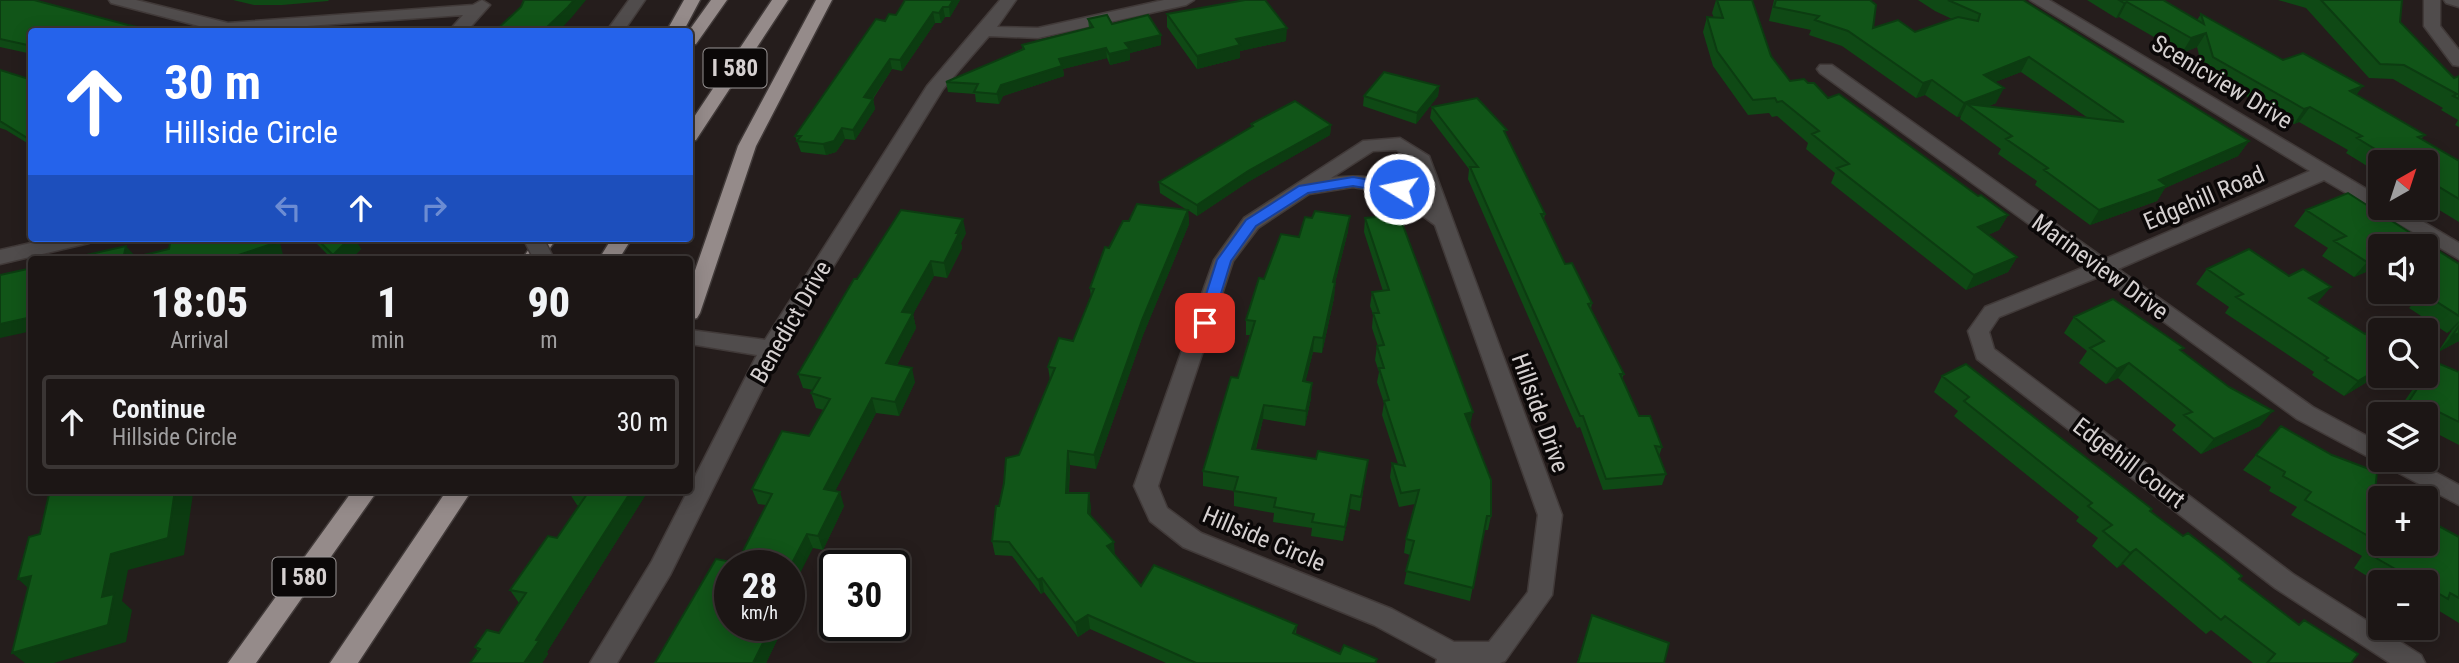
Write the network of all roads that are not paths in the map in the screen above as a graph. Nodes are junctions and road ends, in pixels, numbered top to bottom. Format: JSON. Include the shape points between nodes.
{"nodes":[{"id":1,"x":117,"y":0,"type":"edge"},
{"id":2,"x":637,"y":0,"type":"edge"},
{"id":3,"x":692,"y":0,"type":"edge"},
{"id":4,"x":719,"y":0,"type":"edge"},
{"id":5,"x":780,"y":0,"type":"edge"},
{"id":6,"x":824,"y":0,"type":"edge"},
{"id":7,"x":1008,"y":0,"type":"edge"},
{"id":8,"x":1186,"y":0,"type":"edge"},
{"id":9,"x":2038,"y":0,"type":"edge"},
{"id":10,"x":2432,"y":0,"type":"edge"},
{"id":11,"x":2452,"y":0,"type":"edge"},
{"id":12,"x":2459,"y":2,"type":"edge"},
{"id":13,"x":482,"y":5,"type":"edge"},
{"id":14,"x":460,"y":28,"type":"edge"},
{"id":15,"x":617,"y":28,"type":"edge"},
{"id":16,"x":676,"y":28,"type":"edge"},
{"id":17,"x":985,"y":32,"type":"junction"},
{"id":18,"x":693,"y":36,"type":"edge"},
{"id":19,"x":2459,"y":61,"type":"edge"},
{"id":20,"x":1826,"y":69,"type":"dead end"},
{"id":21,"x":693,"y":131,"type":"edge"},
{"id":22,"x":1400,"y":144,"type":"joint"},
{"id":23,"x":2325,"y":173,"type":"junction"},
{"id":24,"x":1304,"y":189,"type":"junction"},
{"id":25,"x":2368,"y":198,"type":"edge"},
{"id":26,"x":2405,"y":220,"type":"edge"},
{"id":27,"x":1443,"y":221,"type":"junction"},
{"id":28,"x":65,"y":242,"type":"edge"},
{"id":29,"x":2459,"y":252,"type":"edge"},
{"id":30,"x":0,"y":257,"type":"edge"},
{"id":31,"x":2102,"y":268,"type":"junction"},
{"id":32,"x":693,"y":304,"type":"edge"},
{"id":33,"x":693,"y":337,"type":"edge"},
{"id":34,"x":771,"y":349,"type":"junction"},
{"id":35,"x":2368,"y":447,"type":"edge"},
{"id":36,"x":2414,"y":472,"type":"edge"},
{"id":37,"x":363,"y":494,"type":"edge"},
{"id":38,"x":457,"y":494,"type":"edge"},
{"id":39,"x":2459,"y":496,"type":"edge"},
{"id":40,"x":1450,"y":659,"type":"edge"},
{"id":41,"x":241,"y":663,"type":"edge"},
{"id":42,"x":344,"y":663,"type":"edge"},
{"id":43,"x":603,"y":663,"type":"edge"},
{"id":44,"x":2412,"y":663,"type":"edge"}],
"edges":[{"from":1,"to":13,"type":"street","via":[[228,28]]},
{"from":2,"to":15,"type":"street"},
{"from":3,"to":16,"type":"highway"},
{"from":4,"to":18,"type":"highway","number":"I 580"},
{"from":5,"to":21,"type":"highway","number":"I 580"},
{"from":6,"to":32,"type":"highway","via":[[747,146]]},
{"from":7,"to":17,"type":"street","name":"Benedict Drive"},
{"from":8,"to":17,"type":"street","via":[[1038,33]]},
{"from":9,"to":23,"type":"street","name":"Scenicview Drive"},
{"from":10,"to":19,"type":"street","via":[[2432,26]]},
{"from":11,"to":12,"type":"street"},
{"from":13,"to":14,"type":"street"},
{"from":17,"to":34,"type":"street","name":"Benedict Drive","via":[[936,86]]},
{"from":20,"to":31,"type":"street","name":"Marineview Drive"},
{"from":22,"to":24,"type":"street","name":"Hillside Circle","via":[[1370,145]]},
{"from":22,"to":27,"type":"street","name":"Hillside Drive","via":[[1420,156]]},
{"from":23,"to":25,"type":"street","name":"Scenicview Drive"},
{"from":23,"to":31,"type":"street","name":"Edgehill Road"},
{"from":24,"to":27,"type":"street","via":[[1353,181],[1399,189]]},
{"from":24,"to":40,"type":"street","name":"Hillside Circle","via":[[1251,223],[1224,260],[1146,486],[1158,514],[1192,540],[1383,617]]},
{"from":26,"to":29,"type":"street"},
{"from":27,"to":40,"type":"street","name":"Hillside Drive","via":[[1550,515],[1540,595],[1496,653]]},
{"from":28,"to":30,"type":"street"},
{"from":31,"to":35,"type":"street","name":"Marineview Drive","via":[[2305,413]]},
{"from":31,"to":44,"type":"street","name":"Edgehill Court","via":[[1992,312],[1978,331],[1984,353],[2284,581]]},
{"from":33,"to":34,"type":"street"},
{"from":34,"to":43,"type":"street","name":"Benedict Drive","via":[[661,568]]},
{"from":36,"to":39,"type":"street"},
{"from":37,"to":41,"type":"highway","number":"I 580"},
{"from":38,"to":42,"type":"highway"}]}
